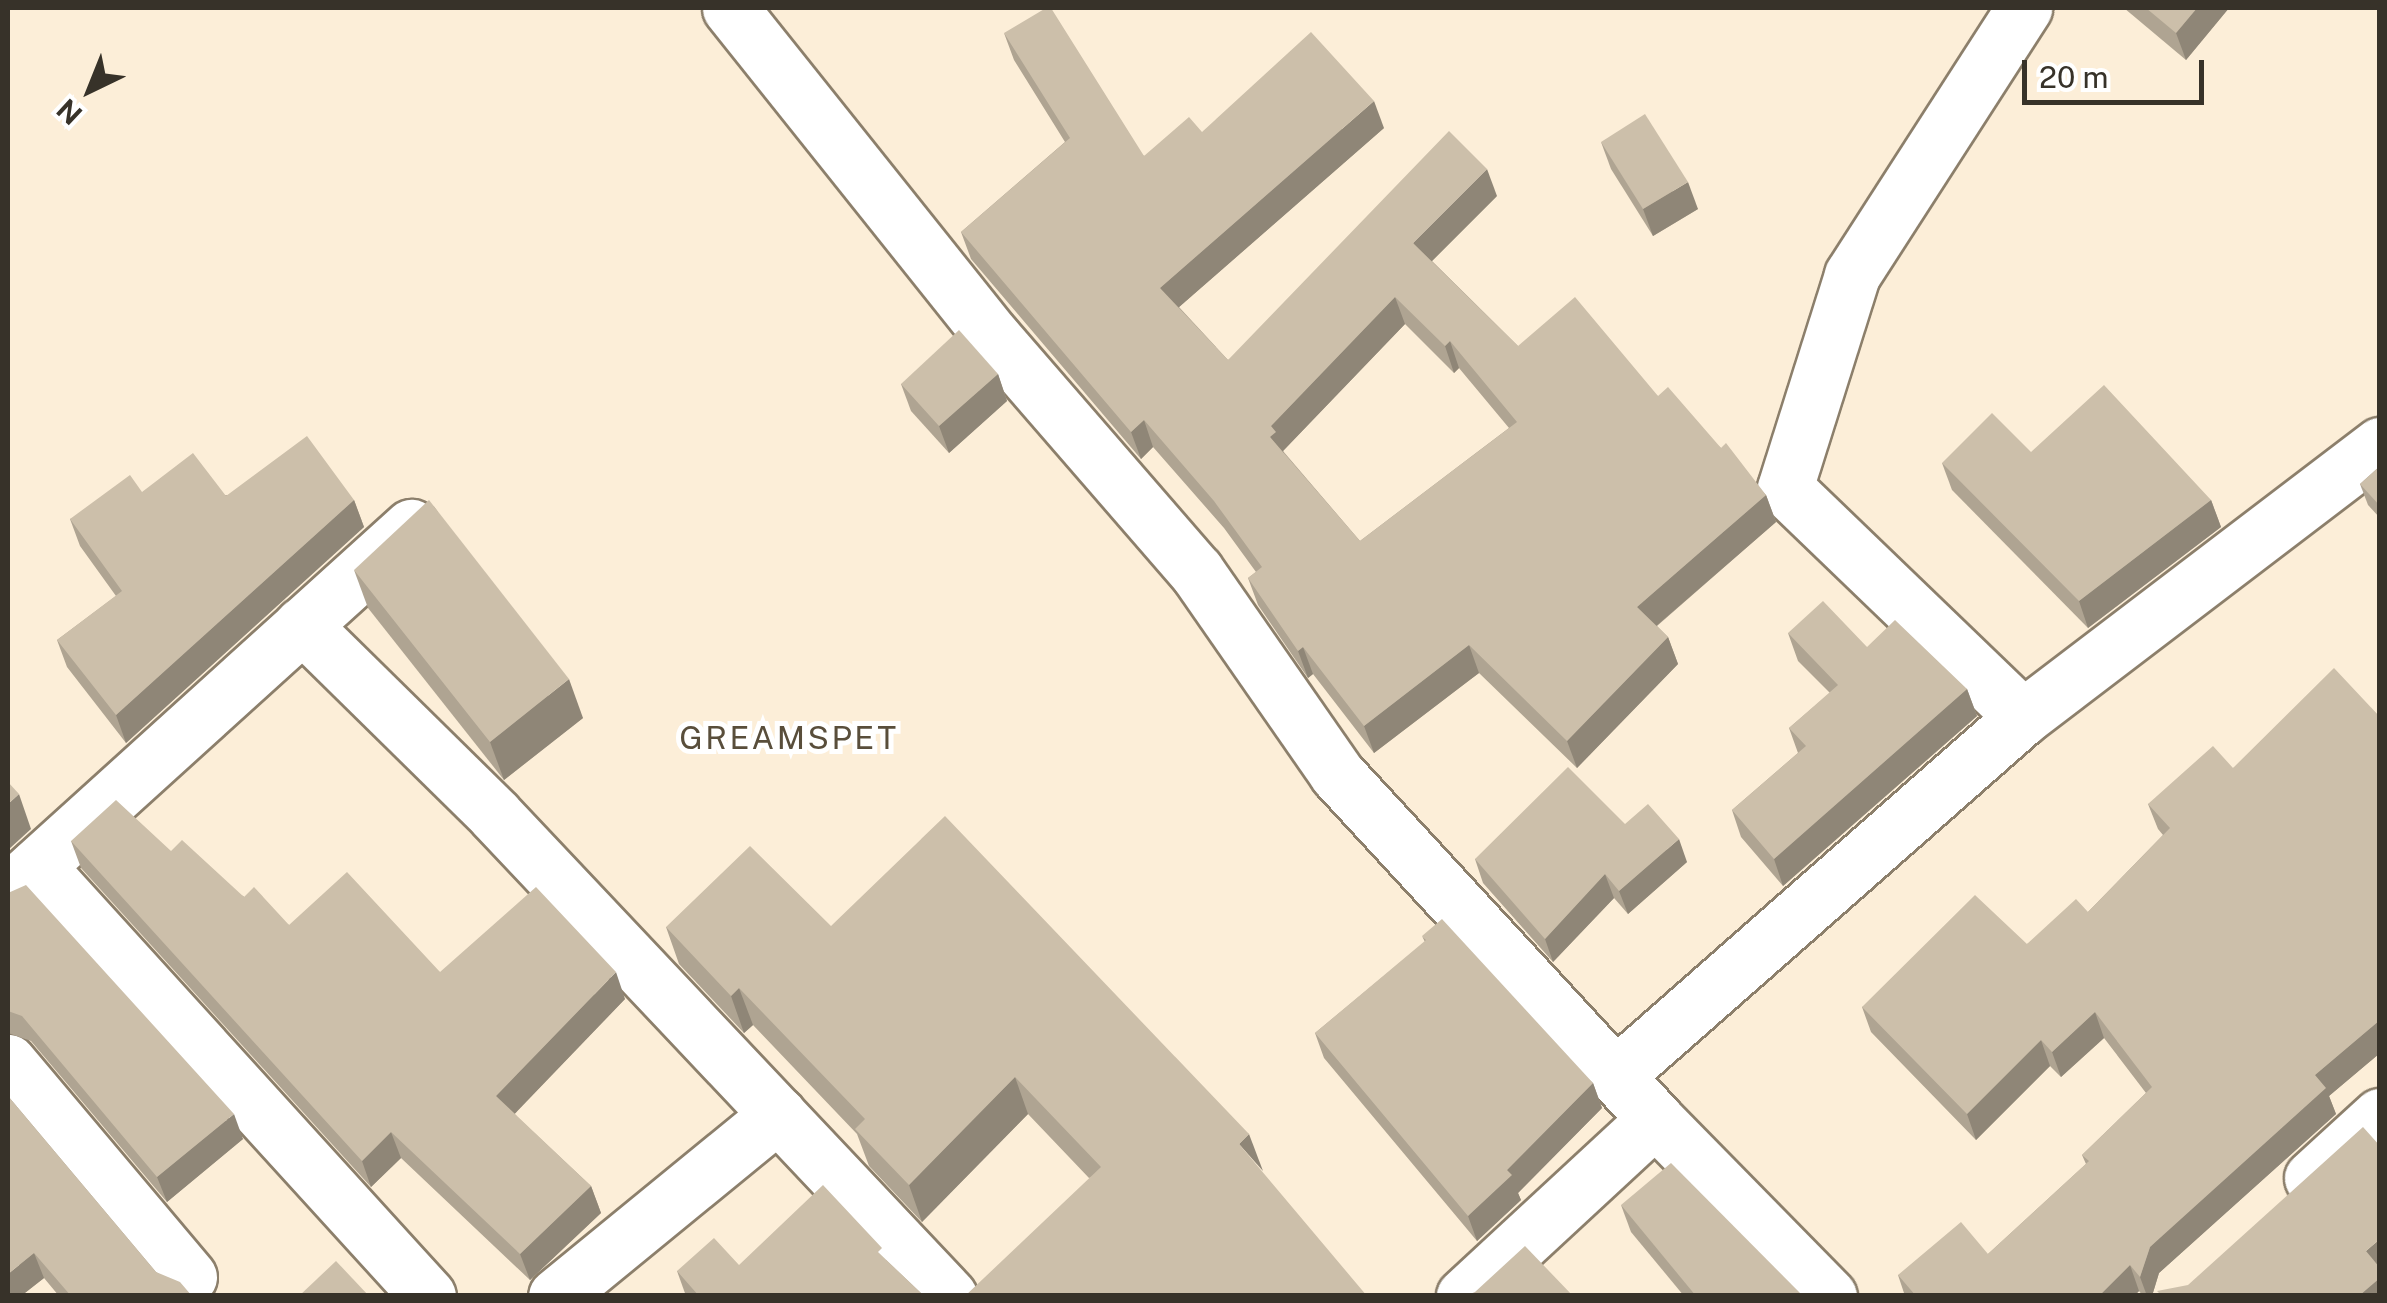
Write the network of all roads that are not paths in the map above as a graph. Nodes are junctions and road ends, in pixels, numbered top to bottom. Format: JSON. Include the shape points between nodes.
{"nodes":[{"id":1,"x":730,"y":8,"type":"edge"},
{"id":2,"x":2024,"y":8,"type":"edge"},
{"id":3,"x":2380,"y":445,"type":"edge"},
{"id":4,"x":411,"y":527,"type":"edge"},
{"id":5,"x":302,"y":625,"type":"junction"},
{"id":6,"x":2023,"y":718,"type":"junction"},
{"id":7,"x":22,"y":879,"type":"edge"},
{"id":8,"x":8,"y":1062,"type":"edge"},
{"id":9,"x":1616,"y":1075,"type":"junction"},
{"id":10,"x":778,"y":1114,"type":"junction"},
{"id":11,"x":2380,"y":1116,"type":"edge"},
{"id":12,"x":1655,"y":1119,"type":"junction"},
{"id":13,"x":2279,"y":1208,"type":"edge"},
{"id":14,"x":189,"y":1277,"type":"dead end"},
{"id":15,"x":428,"y":1296,"type":"edge"},
{"id":16,"x":556,"y":1296,"type":"edge"},
{"id":17,"x":949,"y":1296,"type":"edge"},
{"id":18,"x":1464,"y":1296,"type":"edge"},
{"id":19,"x":1829,"y":1296,"type":"edge"}],
"edges":[{"from":1,"to":9,"type":"street","via":[[993,336],[1196,571],[1337,774]]},
{"from":2,"to":6,"type":"street","via":[[1852,275],[1785,488]]},
{"from":3,"to":6,"type":"street"},
{"from":4,"to":5,"type":"street"},
{"from":5,"to":7,"type":"street"},
{"from":5,"to":10,"type":"street","via":[[494,814]]},
{"from":6,"to":9,"type":"street"},
{"from":7,"to":15,"type":"street"},
{"from":8,"to":14,"type":"street"},
{"from":9,"to":12,"type":"street"},
{"from":10,"to":16,"type":"street"},
{"from":10,"to":17,"type":"street"},
{"from":11,"to":13,"type":"street"},
{"from":12,"to":18,"type":"street"},
{"from":12,"to":19,"type":"street"}]}
